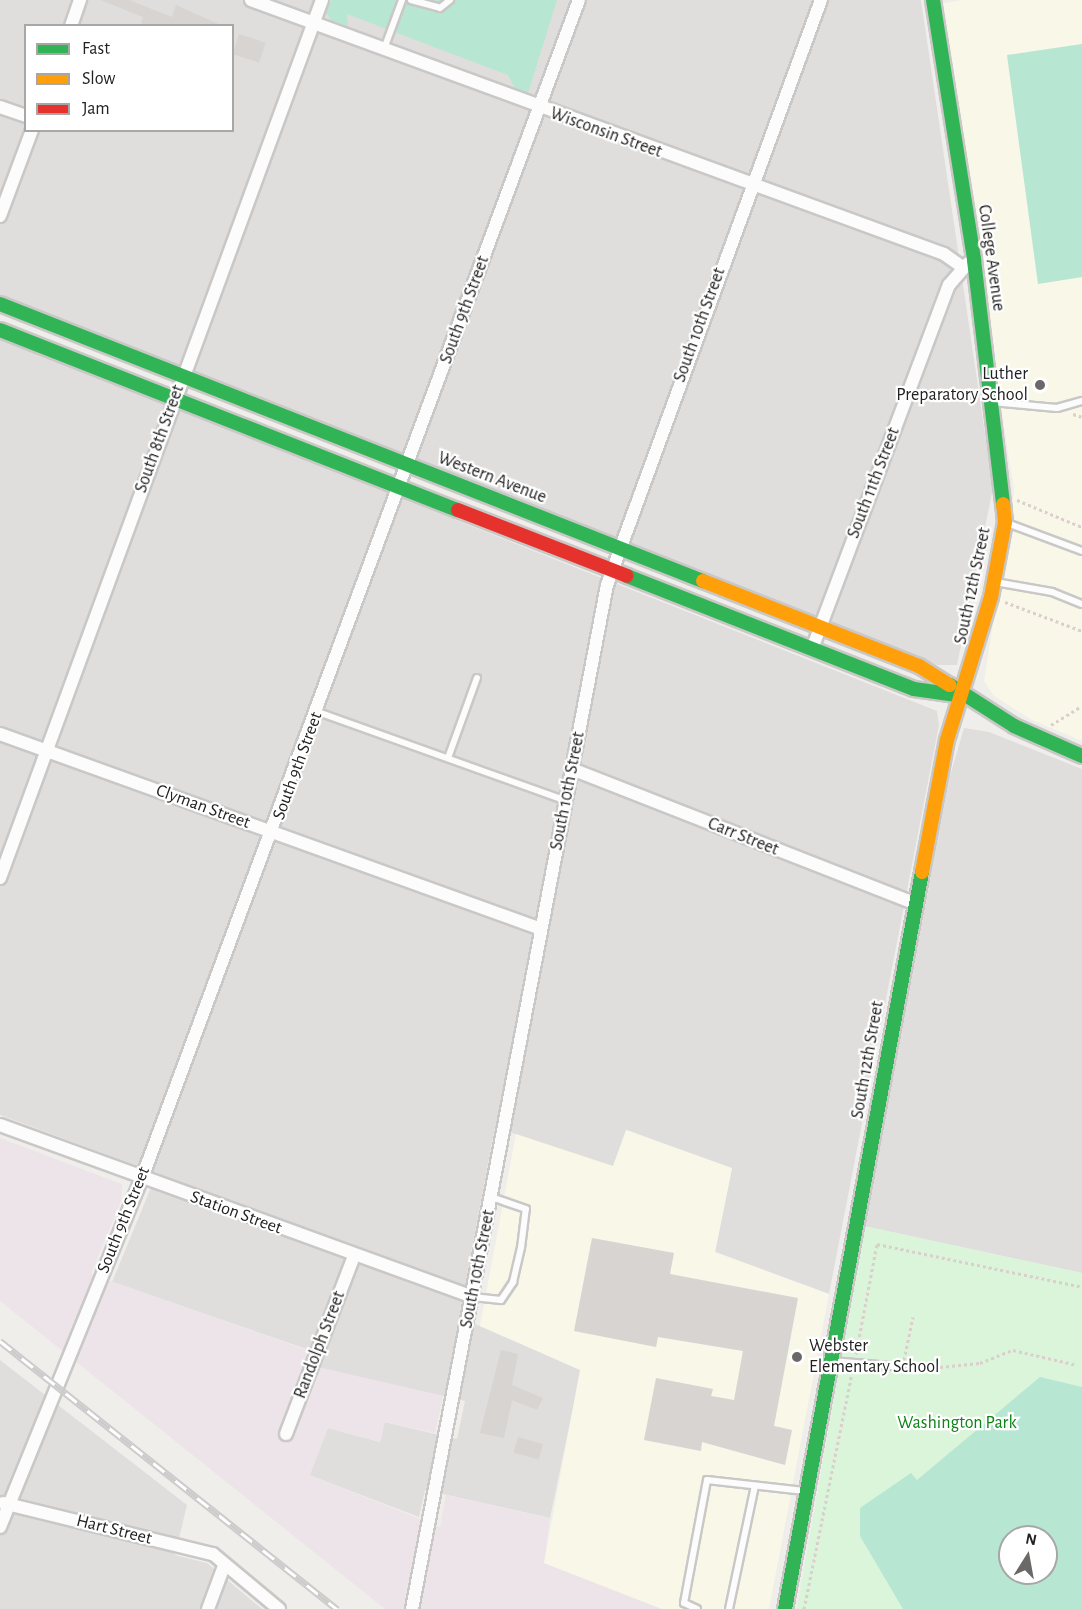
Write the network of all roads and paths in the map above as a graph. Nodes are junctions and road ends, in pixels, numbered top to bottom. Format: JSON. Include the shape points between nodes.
{"nodes":[{"id":1,"x":80,"y":0,"type":"edge"},
{"id":2,"x":251,"y":0,"type":"edge"},
{"id":3,"x":322,"y":0,"type":"edge"},
{"id":4,"x":402,"y":0,"type":"edge"},
{"id":5,"x":411,"y":0,"type":"edge"},
{"id":6,"x":450,"y":0,"type":"edge"},
{"id":7,"x":579,"y":0,"type":"edge"},
{"id":8,"x":821,"y":0,"type":"edge"},
{"id":9,"x":933,"y":0,"type":"edge"},
{"id":10,"x":314,"y":23,"type":"junction"},
{"id":11,"x":72,"y":24,"type":"edge"},
{"id":12,"x":384,"y":49,"type":"junction"},
{"id":13,"x":0,"y":107,"type":"edge"},
{"id":14,"x":539,"y":108,"type":"junction"},
{"id":15,"x":24,"y":115,"type":"edge"},
{"id":16,"x":31,"y":132,"type":"edge"},
{"id":17,"x":751,"y":186,"type":"junction"},
{"id":18,"x":0,"y":216,"type":"edge"},
{"id":19,"x":974,"y":260,"type":"junction"},
{"id":20,"x":961,"y":266,"type":"junction"},
{"id":21,"x":0,"y":304,"type":"edge"},
{"id":22,"x":0,"y":330,"type":"edge"},
{"id":23,"x":183,"y":377,"type":"junction"},
{"id":24,"x":175,"y":399,"type":"junction"},
{"id":25,"x":1082,"y":401,"type":"edge"},
{"id":26,"x":991,"y":402,"type":"junction"},
{"id":27,"x":408,"y":464,"type":"junction"},
{"id":28,"x":401,"y":485,"type":"junction"},
{"id":29,"x":1003,"y":495,"type":"junction"},
{"id":30,"x":1005,"y":522,"type":"junction"},
{"id":31,"x":1082,"y":527,"type":"edge"},
{"id":32,"x":618,"y":547,"type":"junction"},
{"id":33,"x":1082,"y":551,"type":"edge"},
{"id":34,"x":611,"y":570,"type":"junction"},
{"id":35,"x":994,"y":582,"type":"junction"},
{"id":36,"x":991,"y":597,"type":"junction"},
{"id":37,"x":1082,"y":604,"type":"edge"},
{"id":38,"x":820,"y":626,"type":"junction"},
{"id":39,"x":1082,"y":631,"type":"edge"},
{"id":40,"x":812,"y":649,"type":"junction"},
{"id":41,"x":477,"y":678,"type":"dead end"},
{"id":42,"x":964,"y":696,"type":"junction"},
{"id":43,"x":1082,"y":706,"type":"edge"},
{"id":44,"x":318,"y":712,"type":"junction"},
{"id":45,"x":0,"y":734,"type":"edge"},
{"id":46,"x":1035,"y":737,"type":"junction"},
{"id":47,"x":48,"y":751,"type":"junction"},
{"id":48,"x":1082,"y":756,"type":"edge"},
{"id":49,"x":448,"y":758,"type":"junction"},
{"id":50,"x":572,"y":770,"type":"junction"},
{"id":51,"x":566,"y":802,"type":"junction"},
{"id":52,"x":273,"y":833,"type":"junction"},
{"id":53,"x":0,"y":878,"type":"edge"},
{"id":54,"x":914,"y":903,"type":"junction"},
{"id":55,"x":541,"y":929,"type":"junction"},
{"id":56,"x":0,"y":1125,"type":"edge"},
{"id":57,"x":142,"y":1178,"type":"junction"},
{"id":58,"x":492,"y":1197,"type":"junction"},
{"id":59,"x":354,"y":1256,"type":"junction"},
{"id":60,"x":473,"y":1298,"type":"junction"},
{"id":61,"x":913,"y":1317,"type":"dead end"},
{"id":62,"x":832,"y":1361,"type":"junction"},
{"id":63,"x":1077,"y":1365,"type":"dead end"},
{"id":64,"x":902,"y":1367,"type":"junction"},
{"id":65,"x":286,"y":1434,"type":"dead end"},
{"id":66,"x":754,"y":1486,"type":"junction"},
{"id":67,"x":807,"y":1491,"type":"junction"},
{"id":68,"x":4,"y":1504,"type":"edge"},
{"id":69,"x":0,"y":1527,"type":"edge"},
{"id":70,"x":224,"y":1566,"type":"junction"},
{"id":71,"x":208,"y":1609,"type":"edge"},
{"id":72,"x":279,"y":1609,"type":"edge"},
{"id":73,"x":412,"y":1609,"type":"edge"},
{"id":74,"x":697,"y":1609,"type":"edge"},
{"id":75,"x":729,"y":1609,"type":"edge"},
{"id":76,"x":785,"y":1609,"type":"edge"}],
"edges":[{"from":1,"to":11,"type":"street"},
{"from":2,"to":10,"type":"street","name":"Wisconsin Street"},
{"from":3,"to":10,"type":"street","name":"South 8th Street"},
{"from":4,"to":12,"type":"lane"},
{"from":5,"to":6,"type":"lane","via":[[440,8]]},
{"from":7,"to":14,"type":"street","name":"South 9th Street"},
{"from":8,"to":17,"type":"street","name":"South 10th Street"},
{"from":9,"to":19,"type":"street","name":"College Avenue"},
{"from":10,"to":12,"type":"street","name":"Wisconsin Street"},
{"from":10,"to":23,"type":"street","name":"South 8th Street"},
{"from":12,"to":14,"type":"street","name":"Wisconsin Street"},
{"from":13,"to":15,"type":"street"},
{"from":14,"to":17,"type":"street","name":"Wisconsin Street"},
{"from":14,"to":27,"type":"street","name":"South 9th Street"},
{"from":16,"to":18,"type":"street"},
{"from":17,"to":20,"type":"street","name":"Wisconsin Street","via":[[944,254]]},
{"from":17,"to":32,"type":"street","name":"South 10th Street"},
{"from":19,"to":20,"type":"street"},
{"from":19,"to":26,"type":"street","name":"College Avenue"},
{"from":20,"to":38,"type":"street","name":"South 11th Street","via":[[937,314]]},
{"from":21,"to":23,"type":"street","name":"Western Avenue"},
{"from":22,"to":24,"type":"street","name":"Western Avenue"},
{"from":23,"to":24,"type":"street","name":"South 8th Street"},
{"from":23,"to":27,"type":"street","name":"Western Avenue"},
{"from":24,"to":28,"type":"street","name":"Western Avenue"},
{"from":24,"to":47,"type":"street","name":"South 8th Street"},
{"from":25,"to":26,"type":"lane","via":[[1057,408]]},
{"from":26,"to":29,"type":"street","name":"College Avenue"},
{"from":27,"to":28,"type":"street","name":"South 9th Street"},
{"from":27,"to":32,"type":"street","name":"Western Avenue"},
{"from":28,"to":34,"type":"street","name":"Western Avenue"},
{"from":28,"to":44,"type":"street","name":"South 9th Street"},
{"from":29,"to":30,"type":"street","name":"College Avenue"},
{"from":29,"to":31,"type":"path"},
{"from":30,"to":33,"type":"lane"},
{"from":30,"to":35,"type":"street","name":"South 12th Street"},
{"from":32,"to":34,"type":"street","name":"South 10th Street"},
{"from":32,"to":38,"type":"street","name":"Western Avenue"},
{"from":34,"to":40,"type":"street","name":"Western Avenue"},
{"from":34,"to":50,"type":"street","name":"South 10th Street"},
{"from":35,"to":36,"type":"street","name":"South 12th Street"},
{"from":35,"to":37,"type":"lane","via":[[1052,592]]},
{"from":36,"to":39,"type":"path"},
{"from":36,"to":42,"type":"street","name":"South 12th Street"},
{"from":38,"to":40,"type":"street","name":"South 11th Street"},
{"from":38,"to":42,"type":"street","name":"Western Avenue","via":[[919,666]]},
{"from":40,"to":42,"type":"street","name":"Western Avenue","via":[[914,688]]},
{"from":41,"to":49,"type":"lane"},
{"from":42,"to":46,"type":"street","name":"Western Avenue"},
{"from":42,"to":54,"type":"street","name":"South 12th Street","via":[[947,740]]},
{"from":43,"to":46,"type":"path"},
{"from":44,"to":49,"type":"lane"},
{"from":44,"to":52,"type":"street","name":"South 9th Street"},
{"from":45,"to":47,"type":"street","name":"Clyman Street"},
{"from":46,"to":48,"type":"street","name":"Western Avenue"},
{"from":47,"to":52,"type":"street","name":"Clyman Street"},
{"from":47,"to":53,"type":"street","name":"South 8th Street"},
{"from":49,"to":51,"type":"lane"},
{"from":50,"to":51,"type":"street","name":"South 10th Street"},
{"from":50,"to":54,"type":"street","name":"Carr Street"},
{"from":51,"to":55,"type":"street","name":"South 10th Street"},
{"from":52,"to":55,"type":"street","name":"Clyman Street"},
{"from":52,"to":57,"type":"street","name":"South 9th Street"},
{"from":54,"to":62,"type":"street","name":"South 12th Street"},
{"from":55,"to":58,"type":"street","name":"South 10th Street"},
{"from":56,"to":57,"type":"street","name":"Station Street"},
{"from":57,"to":59,"type":"street","name":"Station Street"},
{"from":57,"to":68,"type":"street","name":"South 9th Street"},
{"from":58,"to":60,"type":"street","name":"South 10th Street"},
{"from":58,"to":60,"type":"lane","via":[[526,1209],[521,1248],[513,1282],[501,1300]]},
{"from":59,"to":60,"type":"street","name":"Station Street"},
{"from":59,"to":65,"type":"street","name":"Randolph Street"},
{"from":60,"to":73,"type":"street","name":"South 10th Street"},
{"from":61,"to":64,"type":"path"},
{"from":62,"to":64,"type":"lane"},
{"from":62,"to":67,"type":"street","name":"South 12th Street"},
{"from":63,"to":64,"type":"path","via":[[1014,1350],[980,1363]]},
{"from":66,"to":67,"type":"lane"},
{"from":66,"to":74,"type":"lane","via":[[707,1480],[684,1603]]},
{"from":66,"to":75,"type":"lane"},
{"from":67,"to":76,"type":"street","name":"South 12th Street"},
{"from":68,"to":69,"type":"street","name":"South 9th Street"},
{"from":68,"to":70,"type":"street","name":"Hart Street","via":[[213,1554]]},
{"from":70,"to":71,"type":"street"},
{"from":70,"to":72,"type":"street","name":"Hart Street"}]}
